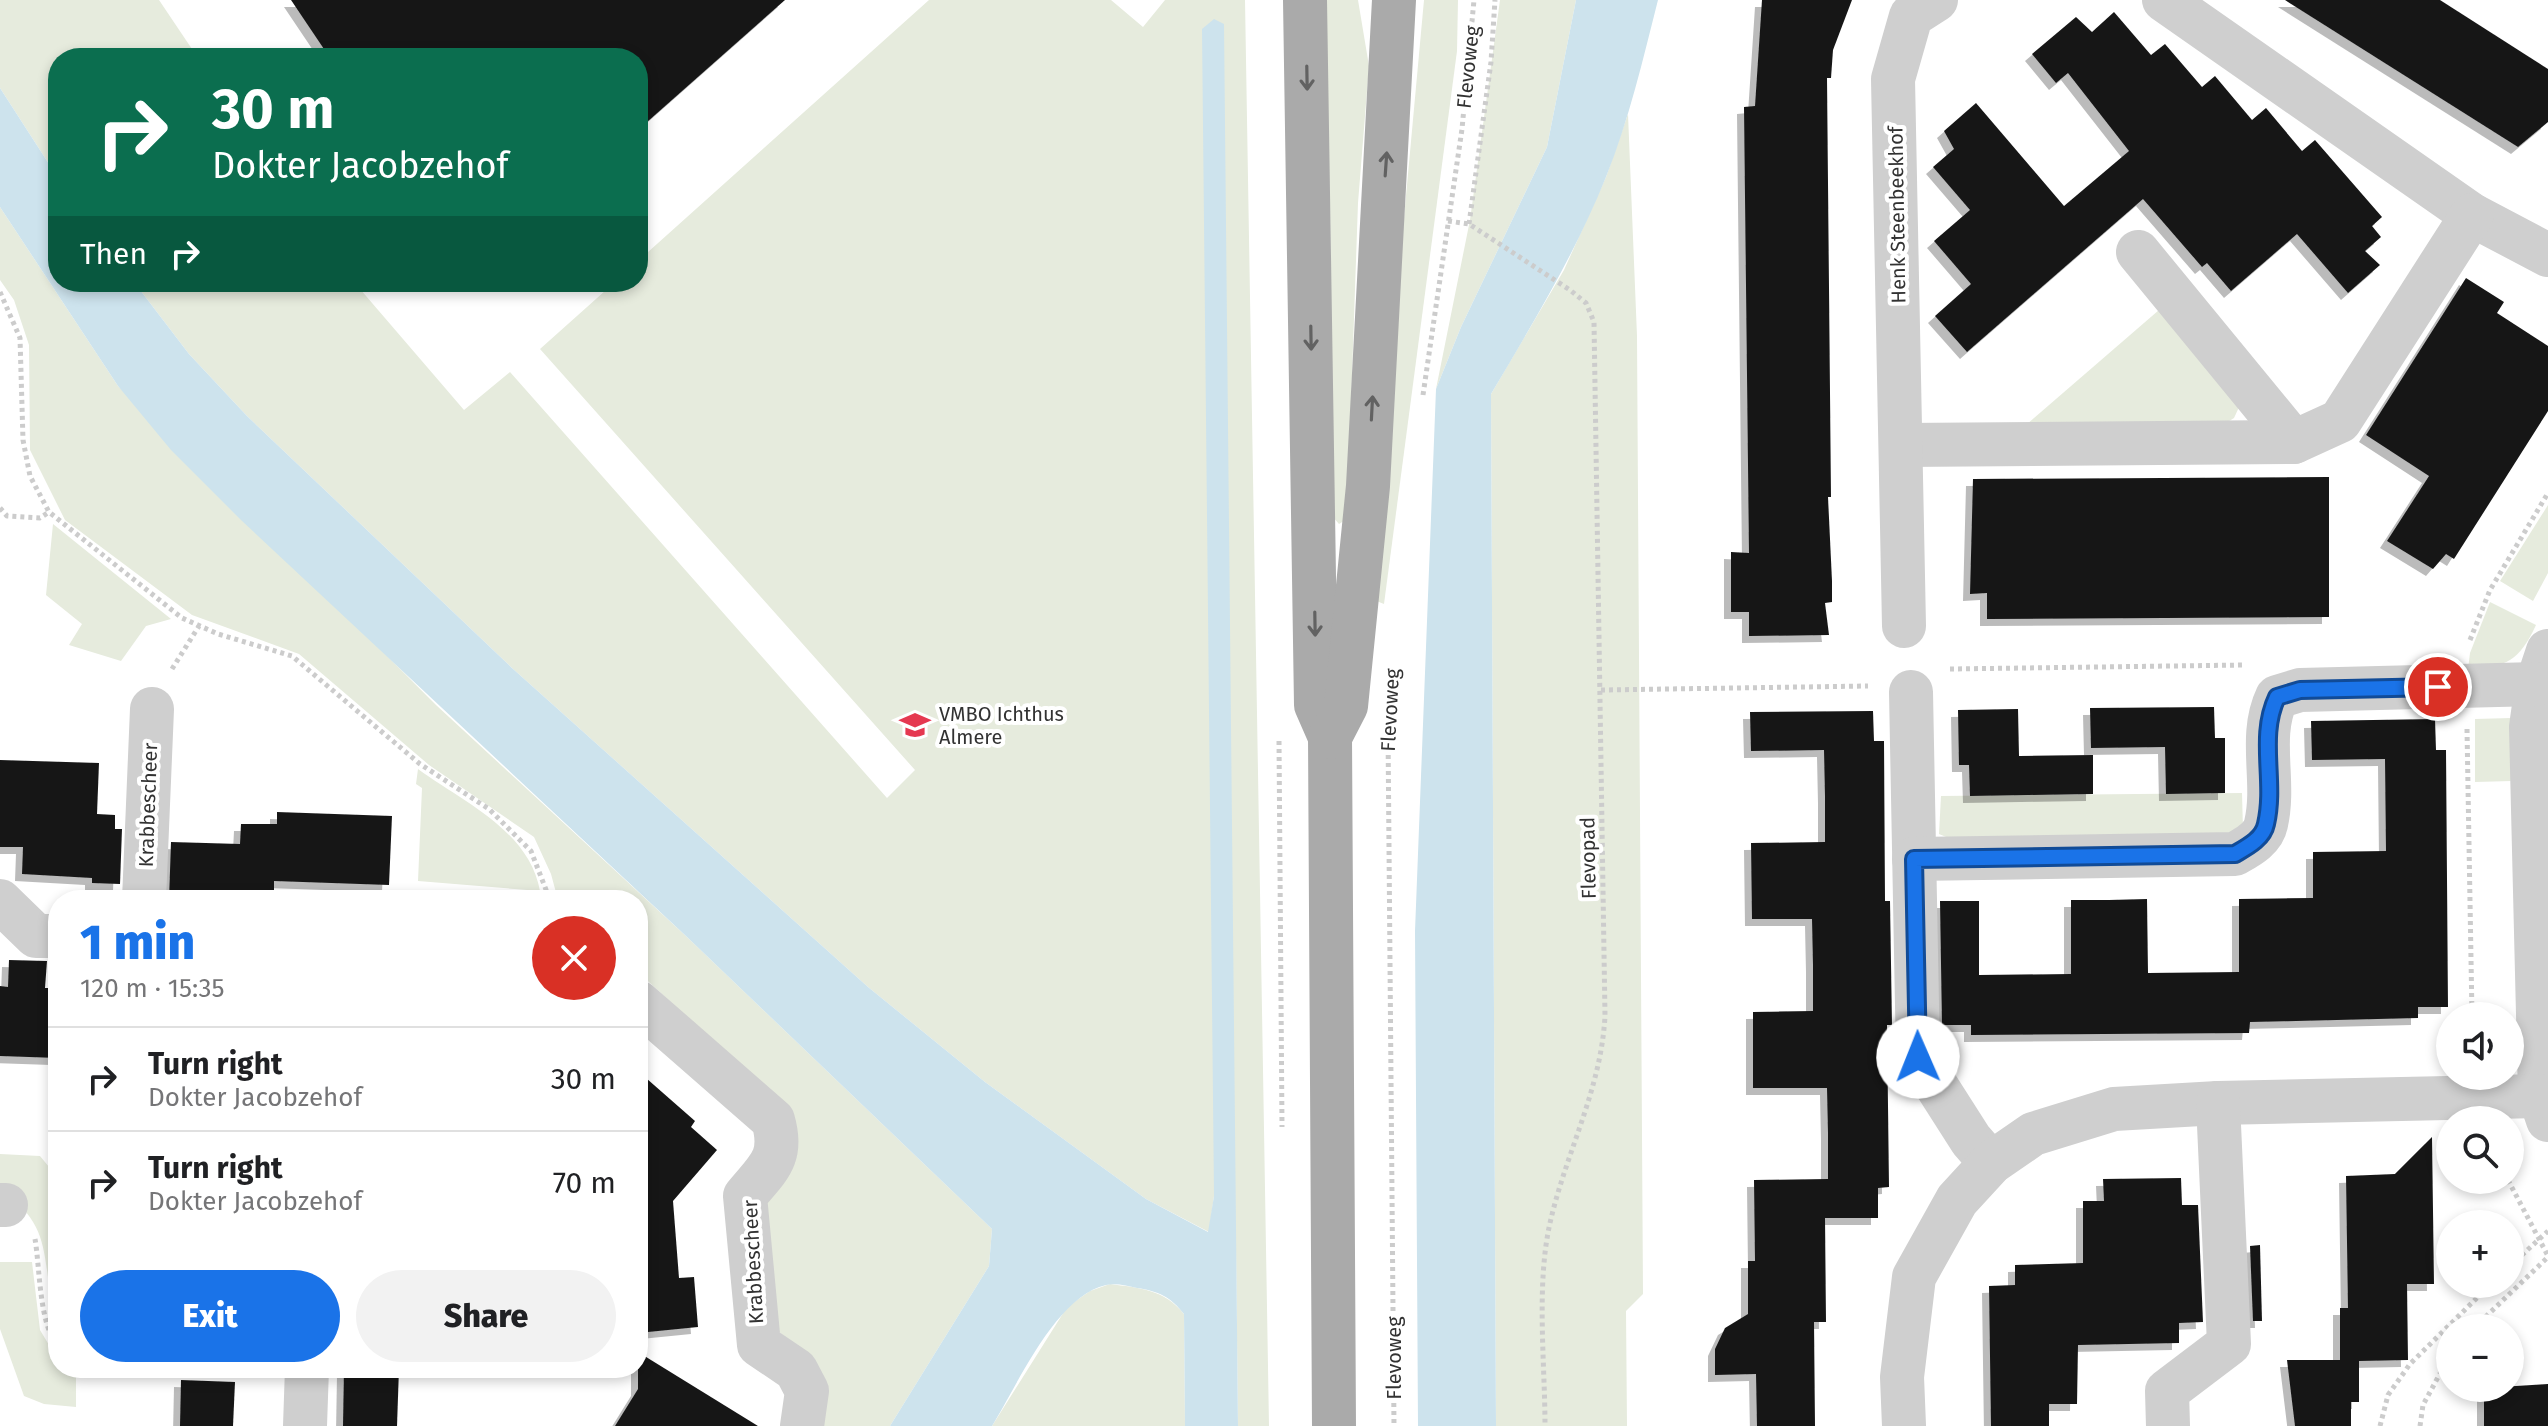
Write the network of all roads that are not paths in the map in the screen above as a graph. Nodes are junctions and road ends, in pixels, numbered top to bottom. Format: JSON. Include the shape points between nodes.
{"nodes":[{"id":1,"x":1305,"y":0,"type":"edge"},
{"id":2,"x":1394,"y":0,"type":"edge"},
{"id":3,"x":1936,"y":0,"type":"edge"},
{"id":4,"x":2164,"y":0,"type":"edge"},
{"id":5,"x":2472,"y":215,"type":"junction"},
{"id":6,"x":2138,"y":252,"type":"dead end"},
{"id":7,"x":2548,"y":255,"type":"edge"},
{"id":8,"x":2294,"y":442,"type":"junction"},
{"id":9,"x":1903,"y":445,"type":"junction"},
{"id":10,"x":1904,"y":626,"type":"dead end"},
{"id":11,"x":2542,"y":668,"type":"edge"},
{"id":12,"x":1892,"y":689,"type":"road end"},
{"id":13,"x":152,"y":709,"type":"dead end"},
{"id":14,"x":1330,"y":737,"type":"junction"},
{"id":15,"x":1914,"y":859,"type":"junction"},
{"id":16,"x":144,"y":890,"type":"edge"},
{"id":17,"x":0,"y":901,"type":"edge"},
{"id":18,"x":48,"y":936,"type":"edge"},
{"id":19,"x":648,"y":1011,"type":"edge"},
{"id":20,"x":2218,"y":1103,"type":"junction"},
{"id":21,"x":2544,"y":1108,"type":"edge"},
{"id":22,"x":1991,"y":1163,"type":"junction"},
{"id":23,"x":307,"y":1378,"type":"edge"},
{"id":24,"x":305,"y":1426,"type":"edge"},
{"id":25,"x":802,"y":1426,"type":"edge"},
{"id":26,"x":1334,"y":1426,"type":"edge"},
{"id":27,"x":1904,"y":1426,"type":"edge"},
{"id":28,"x":2168,"y":1426,"type":"edge"}],
"edges":[{"from":1,"to":14,"type":"main road","one_way":true,"via":[[1316,705]]},
{"from":14,"to":2,"type":"main road","one_way":true,"via":[[1346,706],[1368,486]]},
{"from":3,"to":9,"type":"street","name":"Henk Steenbeekhof","via":[[1911,16],[1893,79]]},
{"from":4,"to":5,"type":"street"},
{"from":5,"to":7,"type":"street"},
{"from":5,"to":8,"type":"street","via":[[2340,421]]},
{"from":6,"to":8,"type":"street"},
{"from":8,"to":9,"type":"street"},
{"from":9,"to":10,"type":"street","name":"Henk Steenbeekhof"},
{"from":11,"to":15,"type":"street","via":[[2466,687],[2300,690],[2277,697],[2268,716],[2266,826],[2254,843],[2235,854]]},
{"from":11,"to":21,"type":"street","via":[[2531,727]]},
{"from":12,"to":15,"type":"street"},
{"from":13,"to":16,"type":"street","name":"Krabbescheer"},
{"from":14,"to":26,"type":"main road"},
{"from":15,"to":22,"type":"street","via":[[1918,1057]]},
{"from":17,"to":18,"type":"street","via":[[36,936]]},
{"from":19,"to":25,"type":"street","name":"Krabbescheer","via":[[773,1120],[776,1158],[745,1196],[759,1345],[796,1370],[807,1391]]},
{"from":20,"to":21,"type":"street"},
{"from":20,"to":22,"type":"street","via":[[2114,1109],[2033,1134]]},
{"from":20,"to":28,"type":"street","via":[[2229,1344],[2167,1391]]},
{"from":22,"to":27,"type":"street","via":[[1957,1200],[1914,1277],[1902,1377]]},
{"from":23,"to":24,"type":"street"}]}
